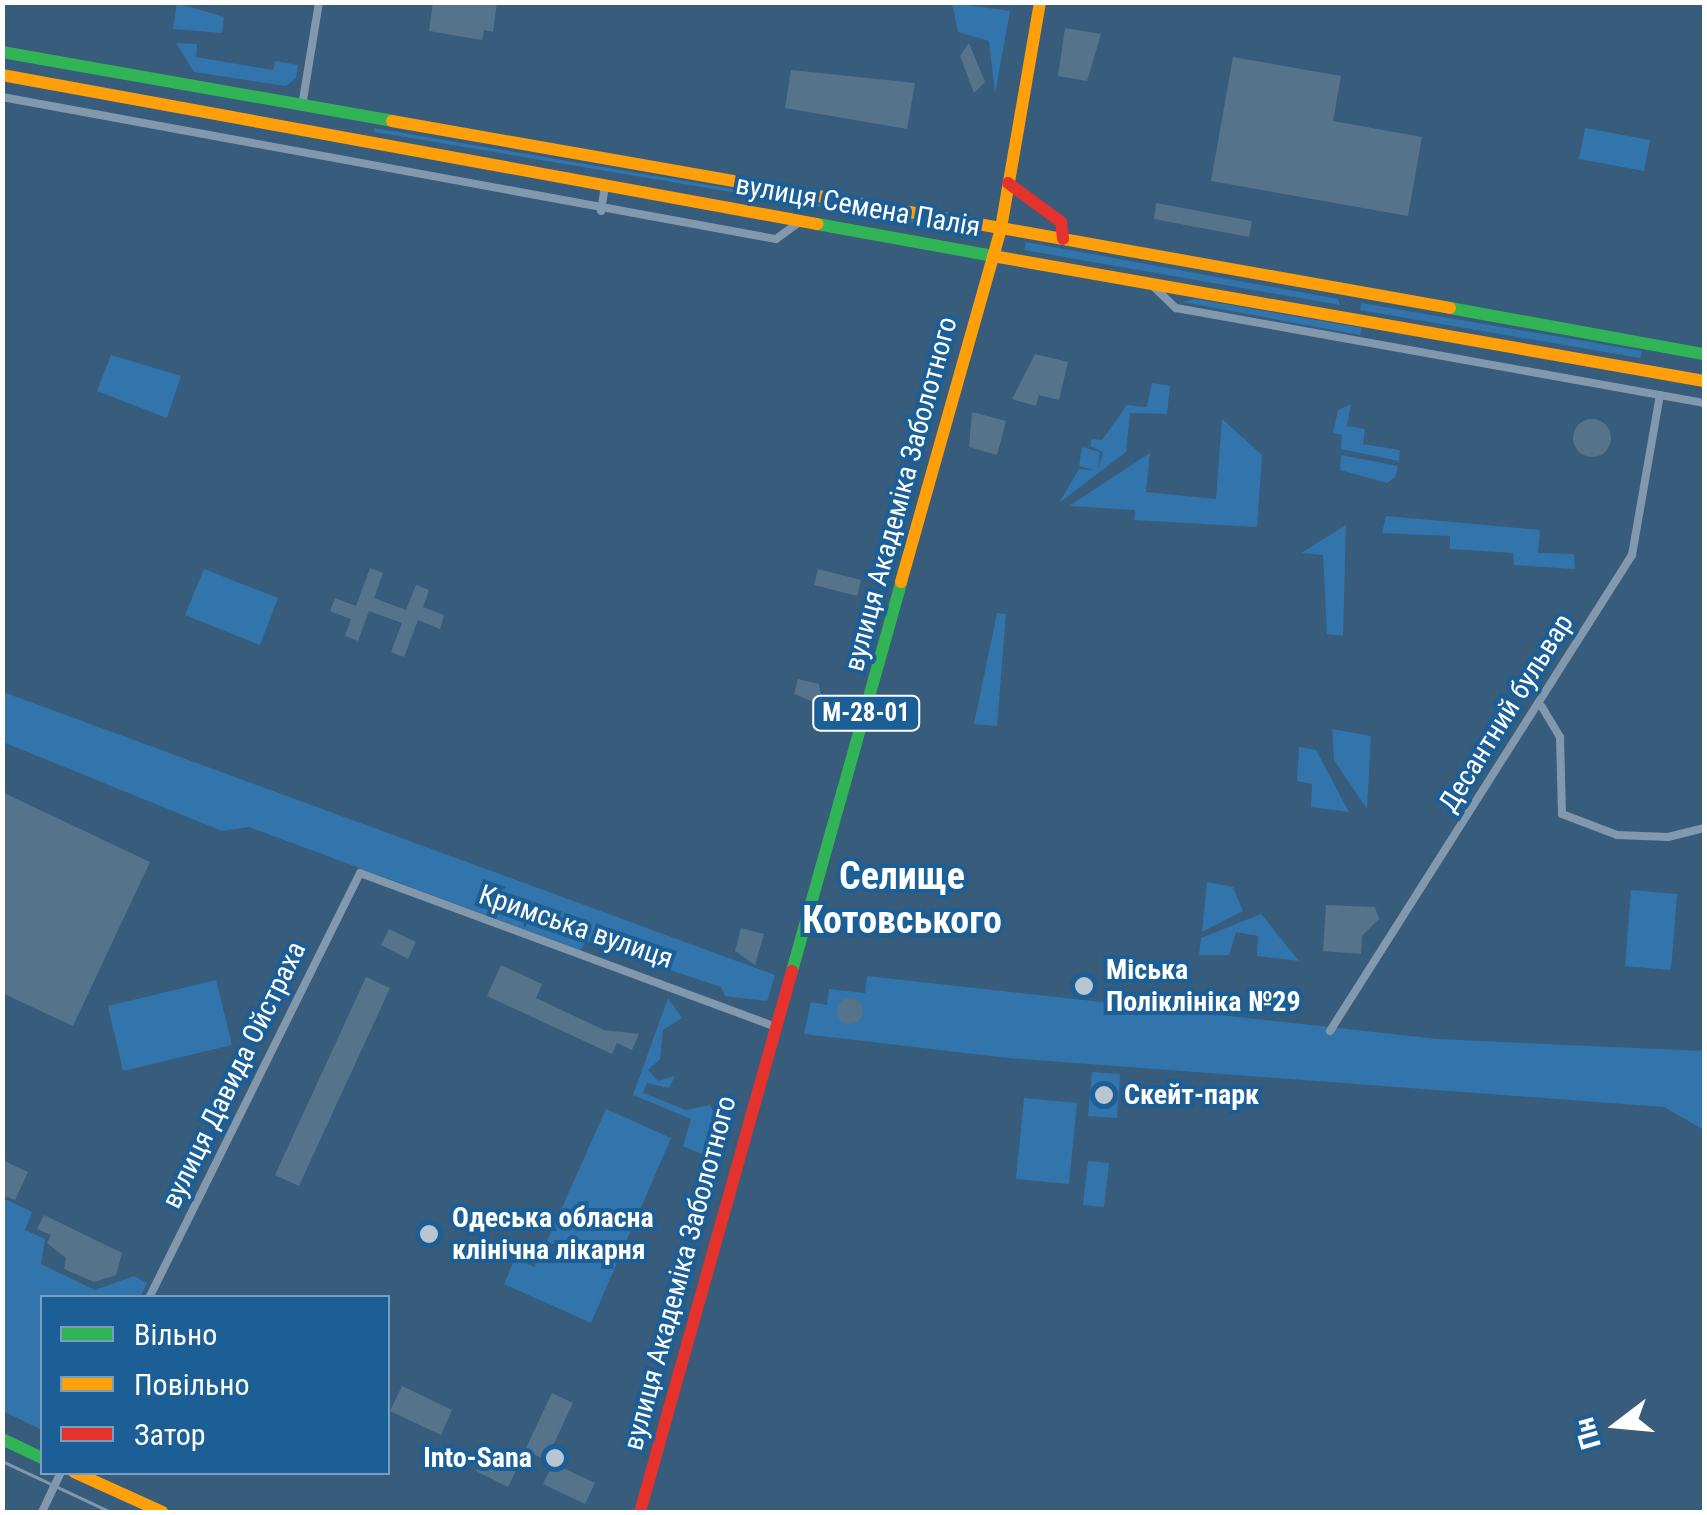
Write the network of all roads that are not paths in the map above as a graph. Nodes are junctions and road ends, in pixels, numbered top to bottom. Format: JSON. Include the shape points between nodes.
{"nodes":[{"id":1,"x":320,"y":2,"type":"edge"},
{"id":2,"x":1040,"y":2,"type":"edge"},
{"id":3,"x":2,"y":52,"type":"edge"},
{"id":4,"x":2,"y":75,"type":"edge"},
{"id":5,"x":2,"y":97,"type":"edge"},
{"id":6,"x":302,"y":106,"type":"junction"},
{"id":7,"x":369,"y":119,"type":"junction"},
{"id":8,"x":364,"y":143,"type":"junction"},
{"id":9,"x":1008,"y":183,"type":"junction"},
{"id":10,"x":605,"y":185,"type":"junction"},
{"id":11,"x":601,"y":210,"type":"junction"},
{"id":12,"x":800,"y":221,"type":"junction"},
{"id":13,"x":1000,"y":228,"type":"junction"},
{"id":14,"x":1063,"y":239,"type":"junction"},
{"id":15,"x":993,"y":256,"type":"junction"},
{"id":16,"x":1152,"y":285,"type":"junction"},
{"id":17,"x":1350,"y":293,"type":"junction"},
{"id":18,"x":1345,"y":320,"type":"junction"},
{"id":19,"x":1690,"y":352,"type":"junction"},
{"id":20,"x":1704,"y":354,"type":"edge"},
{"id":21,"x":1686,"y":378,"type":"junction"},
{"id":22,"x":1704,"y":381,"type":"edge"},
{"id":23,"x":1660,"y":395,"type":"junction"},
{"id":24,"x":1704,"y":403,"type":"edge"},
{"id":25,"x":1542,"y":707,"type":"junction"},
{"id":26,"x":1704,"y":828,"type":"edge"},
{"id":27,"x":360,"y":874,"type":"joint"},
{"id":28,"x":774,"y":1026,"type":"junction"},
{"id":29,"x":1330,"y":1032,"type":"dead end"},
{"id":30,"x":150,"y":1295,"type":"edge"},
{"id":31,"x":2,"y":1438,"type":"edge"},
{"id":32,"x":40,"y":1457,"type":"edge"},
{"id":33,"x":60,"y":1475,"type":"edge"},
{"id":34,"x":81,"y":1475,"type":"edge"},
{"id":35,"x":42,"y":1512,"type":"edge"},
{"id":36,"x":162,"y":1512,"type":"edge"},
{"id":37,"x":640,"y":1512,"type":"edge"}],
"edges":[{"from":1,"to":6,"type":"street"},
{"from":2,"to":9,"type":"main road","name":"вулиця Академіка Заболотного"},
{"from":3,"to":6,"type":"main road","name":"вулиця Семена Палія"},
{"from":4,"to":8,"type":"main road","name":"вулиця Семена Палія"},
{"from":5,"to":11,"type":"street"},
{"from":6,"to":7,"type":"main road","name":"вулиця Семена Палія"},
{"from":7,"to":8,"type":"main road"},
{"from":7,"to":13,"type":"main road","name":"вулиця Семена Палія"},
{"from":8,"to":10,"type":"main road","name":"вулиця Семена Палія"},
{"from":9,"to":13,"type":"main road","name":"вулиця Академіка Заболотного"},
{"from":9,"to":14,"type":"main road","via":[[1061,222]]},
{"from":10,"to":11,"type":"street"},
{"from":10,"to":12,"type":"main road","name":"вулиця Семена Палія"},
{"from":11,"to":12,"type":"street","via":[[776,239]]},
{"from":12,"to":15,"type":"main road","name":"вулиця Семена Палія"},
{"from":13,"to":14,"type":"main road","name":"вулиця Семена Палія"},
{"from":13,"to":15,"type":"main road","name":"вулиця Академіка Заболотного","number":"М-28-01"},
{"from":14,"to":17,"type":"main road","name":"вулиця Семена Палія"},
{"from":15,"to":16,"type":"main road","name":"вулиця Семена Палія"},
{"from":15,"to":28,"type":"main road","name":"вулиця Академіка Заболотного","number":"М-28-01"},
{"from":16,"to":18,"type":"main road","name":"вулиця Семена Палія"},
{"from":16,"to":23,"type":"street","via":[[1176,308]]},
{"from":17,"to":18,"type":"main road"},
{"from":17,"to":19,"type":"main road","name":"вулиця Семена Палія"},
{"from":18,"to":21,"type":"main road","name":"вулиця Семена Палія"},
{"from":19,"to":20,"type":"main road","name":"вулиця Семена Палія"},
{"from":19,"to":21,"type":"main road"},
{"from":21,"to":22,"type":"main road","name":"вулиця Семена Палія"},
{"from":23,"to":24,"type":"street"},
{"from":23,"to":25,"type":"street","name":"Десантний бульвар","via":[[1637,545]]},
{"from":25,"to":26,"type":"street","via":[[1560,737],[1562,814],[1616,835],[1668,837]]},
{"from":25,"to":29,"type":"street","name":"Десантний бульвар"},
{"from":27,"to":28,"type":"street","name":"Кримська вулиця"},
{"from":27,"to":30,"type":"street","name":"вулиця Давида Ойстраха"},
{"from":28,"to":37,"type":"main road","name":"вулиця Академіка Заболотного","number":"М-28-01"},
{"from":31,"to":32,"type":"main road"},
{"from":33,"to":35,"type":"street"},
{"from":34,"to":36,"type":"main road"}]}
